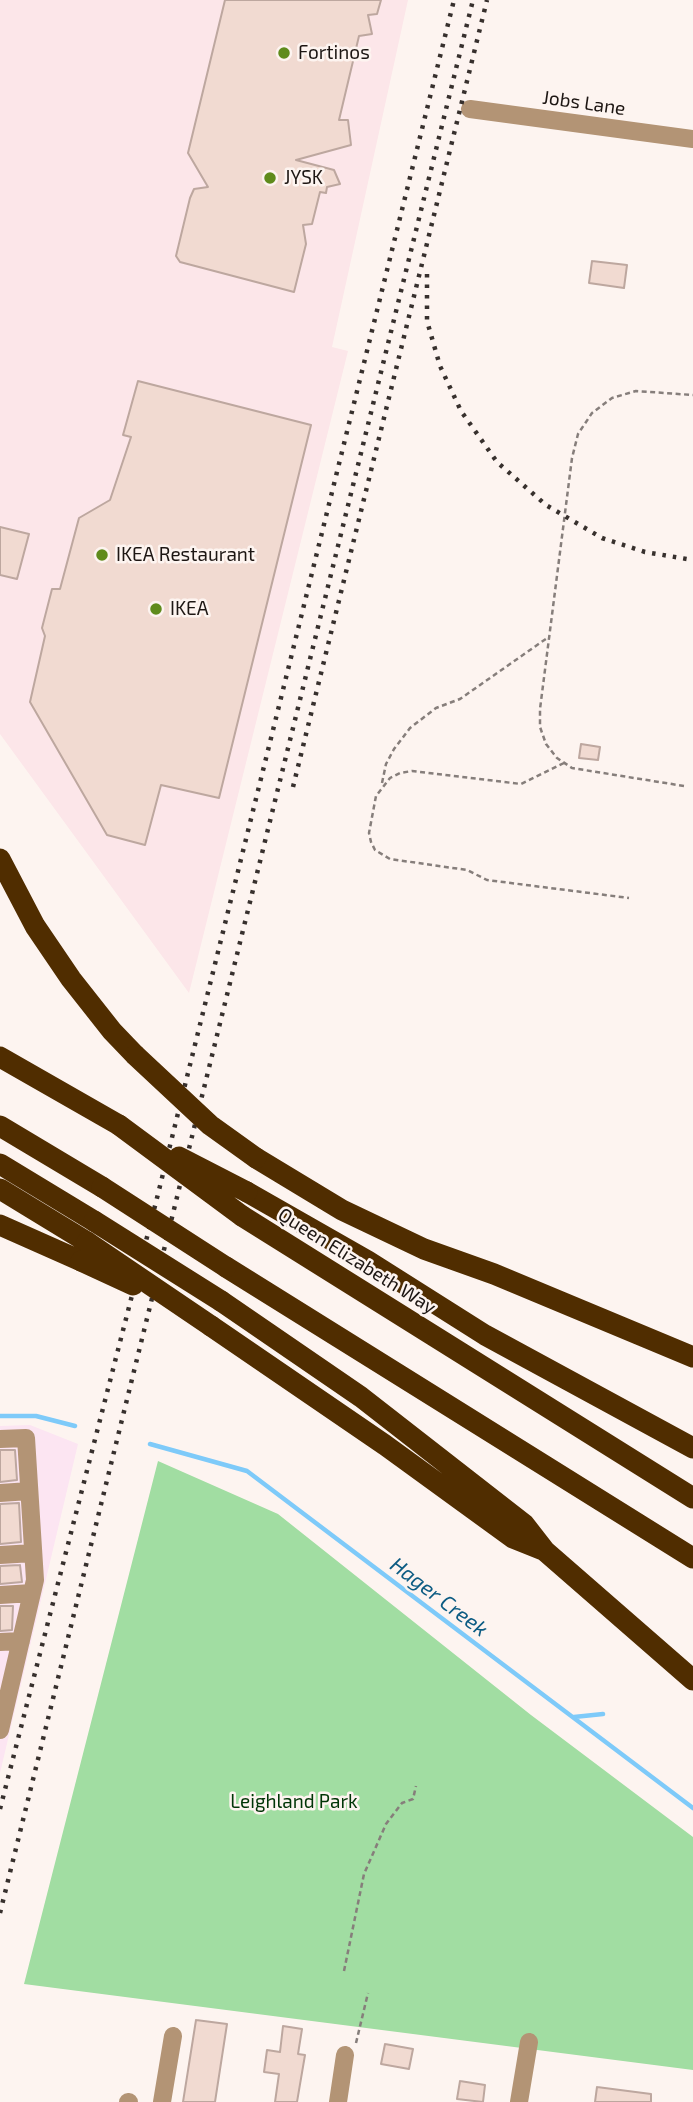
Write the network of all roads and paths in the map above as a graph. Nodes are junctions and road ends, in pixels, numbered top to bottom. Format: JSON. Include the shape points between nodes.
{"nodes":[{"id":1,"x":470,"y":109,"type":"dead end"},
{"id":2,"x":693,"y":139,"type":"edge"},
{"id":3,"x":693,"y":395,"type":"edge"},
{"id":4,"x":550,"y":636,"type":"junction"},
{"id":5,"x":564,"y":764,"type":"junction"},
{"id":6,"x":382,"y":786,"type":"junction"},
{"id":7,"x":684,"y":786,"type":"dead end"},
{"id":8,"x":0,"y":859,"type":"edge"},
{"id":9,"x":629,"y":898,"type":"dead end"},
{"id":10,"x":0,"y":1057,"type":"edge"},
{"id":11,"x":119,"y":1125,"type":"junction"},
{"id":12,"x":0,"y":1126,"type":"edge"},
{"id":13,"x":0,"y":1164,"type":"edge"},
{"id":14,"x":0,"y":1189,"type":"edge"},
{"id":15,"x":0,"y":1225,"type":"edge"},
{"id":16,"x":84,"y":1251,"type":"junction"},
{"id":17,"x":693,"y":1357,"type":"edge"},
{"id":18,"x":0,"y":1439,"type":"edge"},
{"id":19,"x":693,"y":1448,"type":"edge"},
{"id":20,"x":29,"y":1491,"type":"junction"},
{"id":21,"x":0,"y":1493,"type":"edge"},
{"id":22,"x":693,"y":1498,"type":"edge"},
{"id":23,"x":545,"y":1551,"type":"junction"},
{"id":24,"x":33,"y":1553,"type":"junction"},
{"id":25,"x":0,"y":1556,"type":"edge"},
{"id":26,"x":693,"y":1558,"type":"edge"},
{"id":27,"x":32,"y":1592,"type":"junction"},
{"id":28,"x":0,"y":1595,"type":"edge"},
{"id":29,"x":21,"y":1641,"type":"junction"},
{"id":30,"x":0,"y":1642,"type":"edge"},
{"id":31,"x":693,"y":1680,"type":"edge"},
{"id":32,"x":5,"y":1691,"type":"edge"},
{"id":33,"x":0,"y":1730,"type":"edge"},
{"id":34,"x":416,"y":1786,"type":"dead end"},
{"id":35,"x":344,"y":1971,"type":"dead end"},
{"id":36,"x":368,"y":1993,"type":"dead end"},
{"id":37,"x":173,"y":2036,"type":"dead end"},
{"id":38,"x":528,"y":2042,"type":"dead end"},
{"id":39,"x":345,"y":2055,"type":"joint"},
{"id":40,"x":162,"y":2102,"type":"edge"},
{"id":41,"x":338,"y":2102,"type":"edge"},
{"id":42,"x":519,"y":2102,"type":"edge"}],
"edges":[{"from":1,"to":2,"type":"street","name":"Jobs Lane"},
{"from":3,"to":4,"type":"path","via":[[636,391],[612,398],[592,414],[578,434]]},
{"from":4,"to":5,"type":"path","via":[[540,727],[546,744]]},
{"from":4,"to":6,"type":"path","via":[[411,728],[390,756]]},
{"from":5,"to":6,"type":"path","via":[[522,784],[412,771],[390,778]]},
{"from":5,"to":7,"type":"path"},
{"from":6,"to":9,"type":"path","via":[[369,834],[375,850],[390,859],[467,870],[487,880]]},
{"from":8,"to":17,"type":"highway","bridge":true,"via":[[35,926],[111,1031],[210,1125],[342,1210],[424,1249],[494,1273]]},
{"from":10,"to":11,"type":"highway","name":"Queen Elizabeth Way"},
{"from":11,"to":19,"type":"highway","bridge":true,"via":[[247,1192],[485,1335]]},
{"from":11,"to":22,"type":"highway","name":"Queen Elizabeth Way","bridge":true,"via":[[242,1216]]},
{"from":12,"to":26,"type":"highway","bridge":true},
{"from":13,"to":23,"type":"highway","bridge":true,"via":[[221,1301],[414,1437],[524,1524]]},
{"from":14,"to":16,"type":"highway"},
{"from":15,"to":16,"type":"highway"},
{"from":16,"to":23,"type":"highway","bridge":true,"via":[[211,1326],[513,1538]]},
{"from":18,"to":20,"type":"street","via":[[26,1438]]},
{"from":20,"to":21,"type":"street"},
{"from":20,"to":24,"type":"street"},
{"from":23,"to":31,"type":"highway"},
{"from":24,"to":25,"type":"street"},
{"from":24,"to":27,"type":"street"},
{"from":27,"to":28,"type":"street"},
{"from":27,"to":29,"type":"street"},
{"from":29,"to":30,"type":"street"},
{"from":29,"to":32,"type":"street"},
{"from":32,"to":33,"type":"street"},
{"from":34,"to":35,"type":"path","via":[[413,1799],[402,1803],[386,1824],[363,1874]]},
{"from":36,"to":39,"type":"path","via":[[356,2046]]},
{"from":37,"to":40,"type":"street"},
{"from":38,"to":42,"type":"street"},
{"from":39,"to":41,"type":"street"}]}
